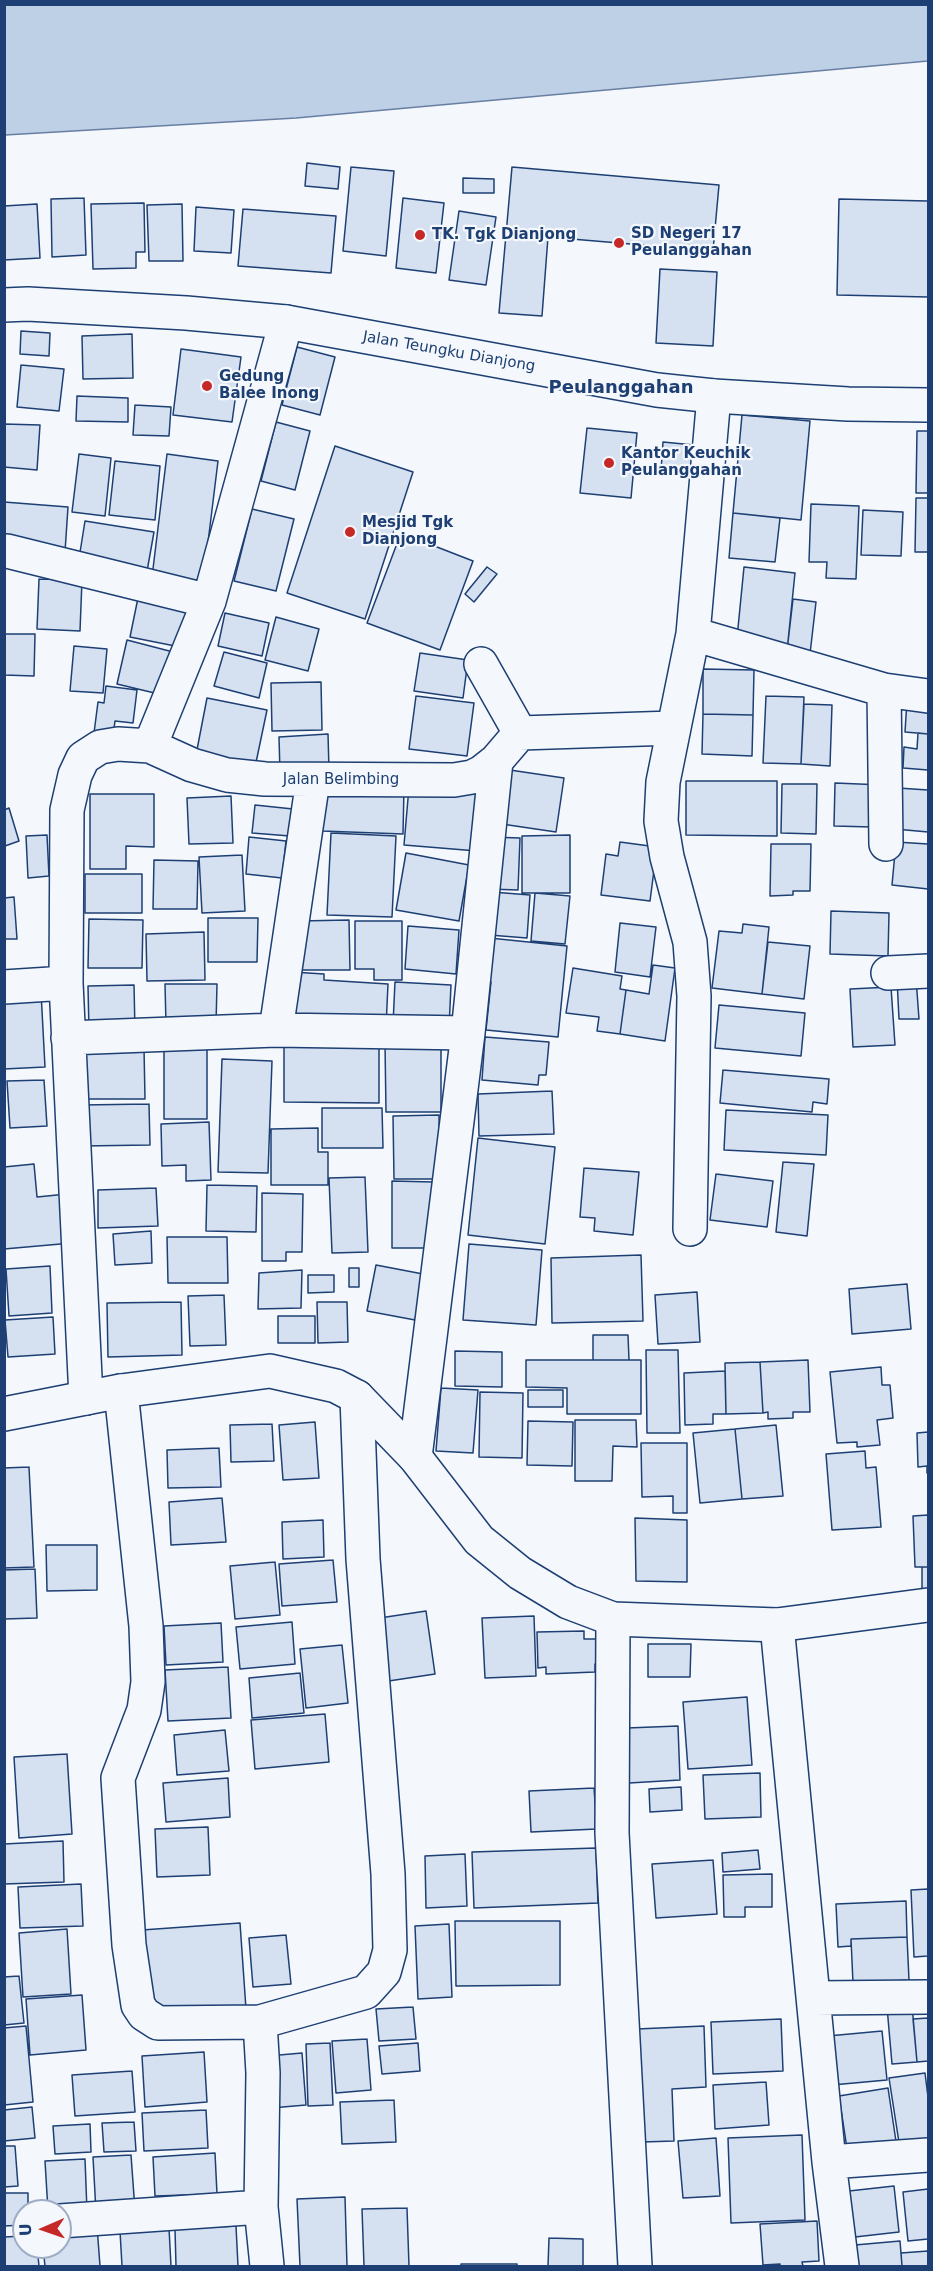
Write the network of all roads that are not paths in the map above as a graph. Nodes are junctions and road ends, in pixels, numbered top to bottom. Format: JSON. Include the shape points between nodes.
{"nodes":[{"id":1,"x":4,"y":304,"type":"edge"},
{"id":2,"x":286,"y":322,"type":"junction"},
{"id":3,"x":714,"y":396,"type":"junction"},
{"id":4,"x":928,"y":405,"type":"edge"},
{"id":5,"x":7,"y":551,"type":"dead end"},
{"id":6,"x":209,"y":601,"type":"junction"},
{"id":7,"x":693,"y":634,"type":"junction"},
{"id":8,"x":481,"y":664,"type":"dead end"},
{"id":9,"x":884,"y":690,"type":"junction"},
{"id":10,"x":928,"y":696,"type":"edge"},
{"id":11,"x":673,"y":728,"type":"junction"},
{"id":12,"x":520,"y":733,"type":"junction"},
{"id":13,"x":150,"y":746,"type":"junction"},
{"id":14,"x":496,"y":761,"type":"junction"},
{"id":15,"x":314,"y":780,"type":"junction"},
{"id":16,"x":886,"y":844,"type":"dead end"},
{"id":17,"x":928,"y":970,"type":"edge"},
{"id":18,"x":888,"y":973,"type":"dead end"},
{"id":19,"x":66,"y":983,"type":"junction"},
{"id":20,"x":4,"y":987,"type":"edge"},
{"id":21,"x":276,"y":1030,"type":"junction"},
{"id":22,"x":468,"y":1033,"type":"junction"},
{"id":23,"x":68,"y":1038,"type":"junction"},
{"id":24,"x":690,"y":1229,"type":"dead end"},
{"id":25,"x":122,"y":1391,"type":"junction"},
{"id":26,"x":357,"y":1397,"type":"junction"},
{"id":27,"x":86,"y":1398,"type":"junction"},
{"id":28,"x":4,"y":1414,"type":"edge"},
{"id":29,"x":415,"y":1457,"type":"junction"},
{"id":30,"x":928,"y":1605,"type":"edge"},
{"id":31,"x":613,"y":1618,"type":"junction"},
{"id":32,"x":777,"y":1625,"type":"junction"},
{"id":33,"x":928,"y":1997,"type":"edge"},
{"id":34,"x":814,"y":1998,"type":"junction"},
{"id":35,"x":260,"y":2022,"type":"junction"},
{"id":36,"x":928,"y":2155,"type":"edge"},
{"id":37,"x":829,"y":2162,"type":"junction"},
{"id":38,"x":261,"y":2207,"type":"junction"},
{"id":39,"x":72,"y":2220,"type":"edge"},
{"id":40,"x":267,"y":2266,"type":"edge"},
{"id":41,"x":635,"y":2266,"type":"edge"},
{"id":42,"x":842,"y":2266,"type":"edge"}],
"edges":[{"from":1,"to":2,"type":"street","name":"Jalan Teungku Dianjong"},
{"from":2,"to":3,"type":"street","name":"Jalan Teungku Dianjong","via":[[657,390]]},
{"from":2,"to":6,"type":"street"},
{"from":3,"to":4,"type":"street","name":"Jalan Teungku Dianjong"},
{"from":3,"to":7,"type":"street"},
{"from":5,"to":6,"type":"street"},
{"from":6,"to":13,"type":"street"},
{"from":7,"to":9,"type":"street"},
{"from":7,"to":11,"type":"street"},
{"from":8,"to":12,"type":"street"},
{"from":9,"to":10,"type":"street"},
{"from":9,"to":16,"type":"street"},
{"from":11,"to":12,"type":"street"},
{"from":11,"to":24,"type":"street","via":[[663,782],[661,821],[690,942],[694,996]]},
{"from":12,"to":14,"type":"street","name":"Jalan Belimbing"},
{"from":13,"to":15,"type":"street","name":"Jalan Belimbing","via":[[227,775]]},
{"from":13,"to":19,"type":"street","via":[[100,747],[83,758],[75,775],[67,810]]},
{"from":14,"to":15,"type":"street","name":"Jalan Belimbing","via":[[472,777],[454,780]]},
{"from":14,"to":22,"type":"street"},
{"from":15,"to":21,"type":"street"},
{"from":17,"to":18,"type":"street"},
{"from":19,"to":20,"type":"street"},
{"from":19,"to":23,"type":"street"},
{"from":21,"to":22,"type":"street"},
{"from":21,"to":23,"type":"street"},
{"from":22,"to":29,"type":"street"},
{"from":23,"to":27,"type":"street"},
{"from":25,"to":26,"type":"street","via":[[270,1371],[336,1386]]},
{"from":25,"to":27,"type":"street"},
{"from":25,"to":35,"type":"street","via":[[148,1682],[144,1710],[118,1778],[129,1945],[138,2005],[158,2023]]},
{"from":26,"to":29,"type":"street"},
{"from":26,"to":35,"type":"street","via":[[363,1559],[388,1874],[390,1950],[384,1972],[366,1992]]},
{"from":27,"to":28,"type":"street"},
{"from":29,"to":31,"type":"street","via":[[479,1540],[520,1573],[568,1602]]},
{"from":30,"to":32,"type":"street"},
{"from":31,"to":32,"type":"street"},
{"from":31,"to":41,"type":"street","via":[[612,1833]]},
{"from":32,"to":34,"type":"street"},
{"from":33,"to":34,"type":"street"},
{"from":34,"to":37,"type":"street"},
{"from":35,"to":38,"type":"street"},
{"from":36,"to":37,"type":"street"},
{"from":37,"to":42,"type":"street"},
{"from":38,"to":39,"type":"street"},
{"from":38,"to":40,"type":"street"}]}
